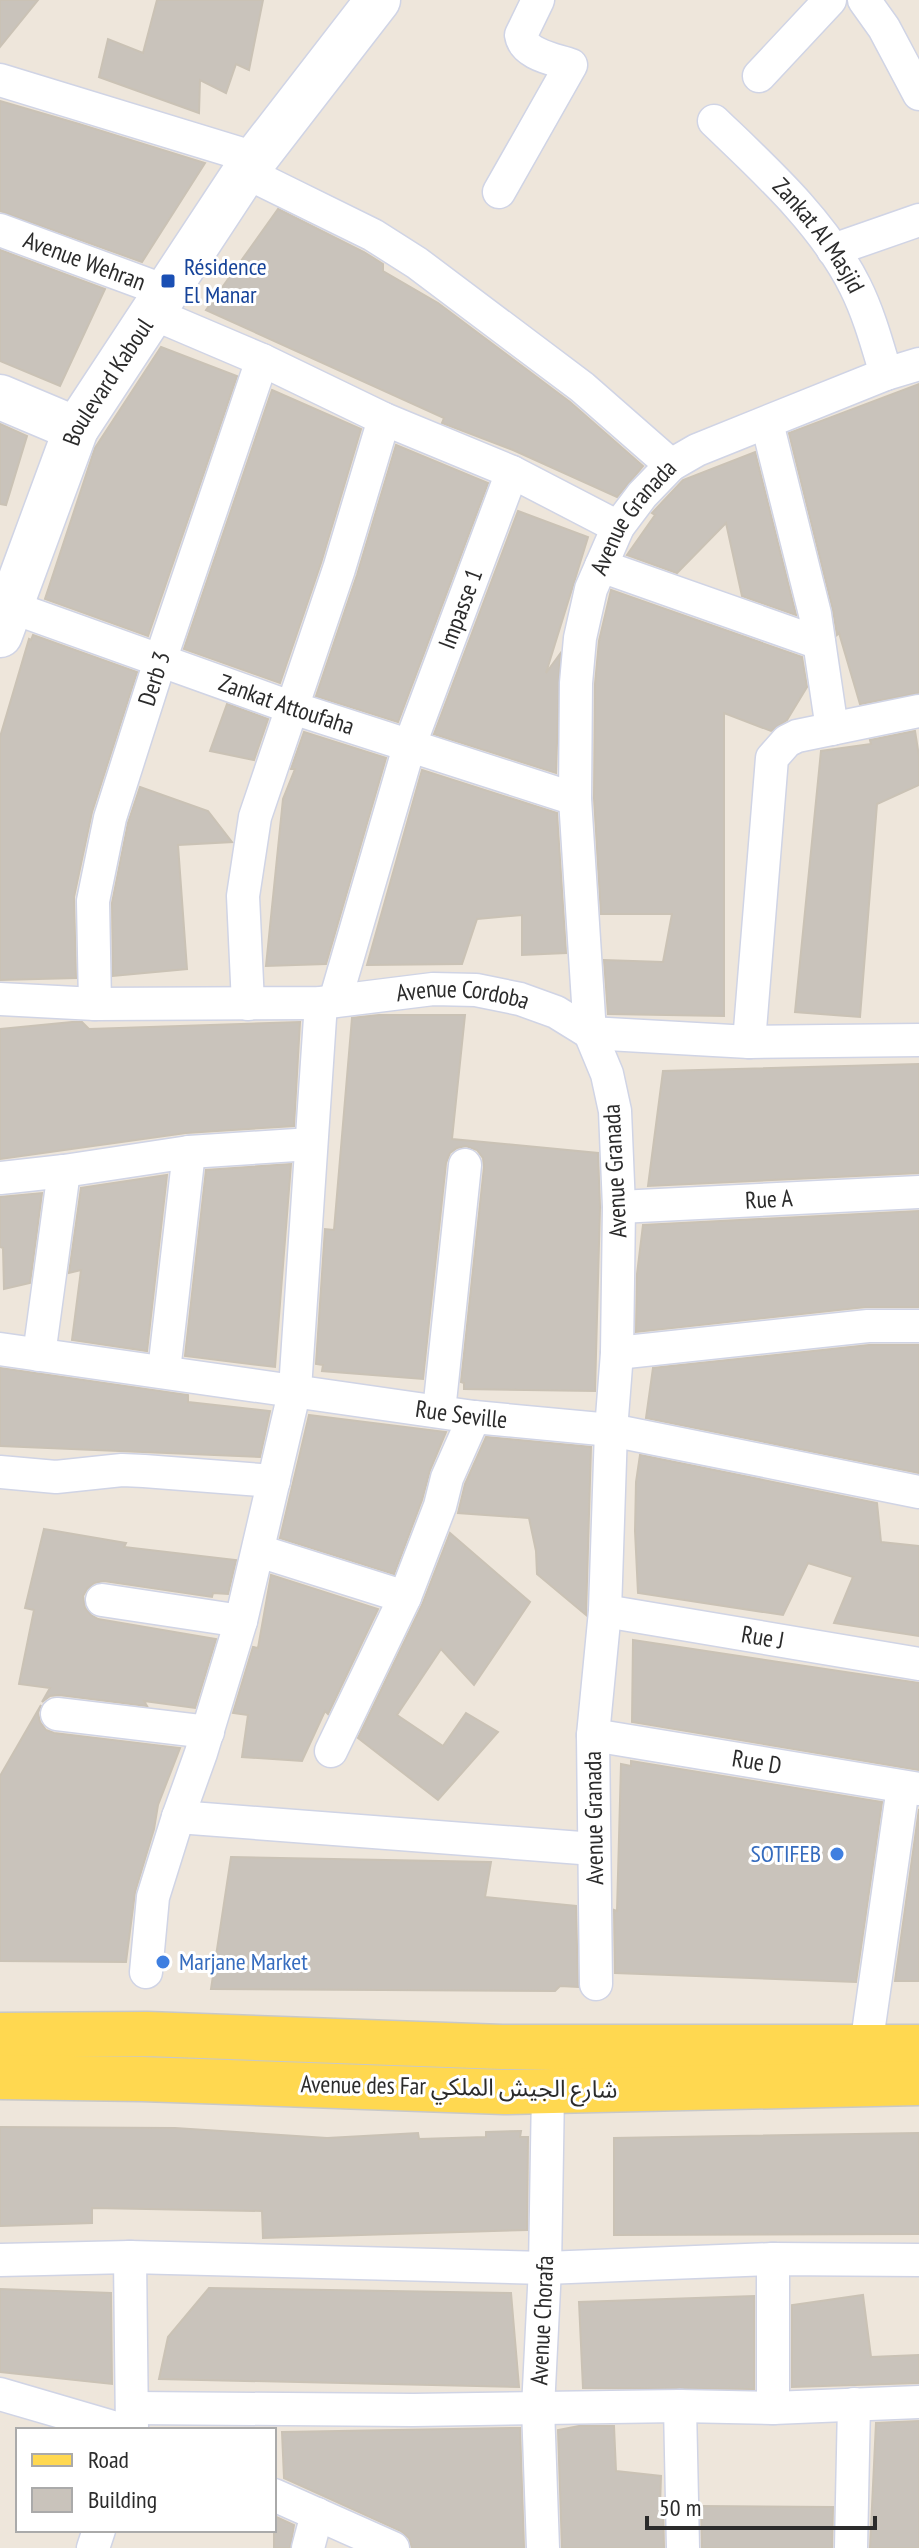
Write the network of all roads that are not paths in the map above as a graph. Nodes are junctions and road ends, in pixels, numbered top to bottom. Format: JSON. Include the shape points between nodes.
{"nodes":[{"id":1,"x":378,"y":0,"type":"edge"},
{"id":2,"x":538,"y":0,"type":"edge"},
{"id":3,"x":830,"y":0,"type":"edge"},
{"id":4,"x":864,"y":0,"type":"edge"},
{"id":5,"x":759,"y":76,"type":"dead end"},
{"id":6,"x":0,"y":80,"type":"edge"},
{"id":7,"x":919,"y":94,"type":"edge"},
{"id":8,"x":714,"y":121,"type":"dead end"},
{"id":9,"x":250,"y":165,"type":"junction"},
{"id":10,"x":499,"y":192,"type":"dead end"},
{"id":11,"x":919,"y":220,"type":"edge"},
{"id":12,"x":0,"y":230,"type":"edge"},
{"id":13,"x":833,"y":250,"type":"junction"},
{"id":14,"x":161,"y":303,"type":"junction"},
{"id":15,"x":262,"y":360,"type":"junction"},
{"id":16,"x":919,"y":364,"type":"edge"},
{"id":17,"x":886,"y":374,"type":"junction"},
{"id":18,"x":0,"y":397,"type":"edge"},
{"id":19,"x":384,"y":419,"type":"junction"},
{"id":20,"x":767,"y":423,"type":"junction"},
{"id":21,"x":76,"y":429,"type":"junction"},
{"id":22,"x":671,"y":465,"type":"junction"},
{"id":23,"x":512,"y":472,"type":"junction"},
{"id":24,"x":618,"y":527,"type":"junction"},
{"id":25,"x":601,"y":566,"type":"junction"},
{"id":26,"x":3,"y":615,"type":"edge"},
{"id":27,"x":819,"y":643,"type":"junction"},
{"id":28,"x":160,"y":661,"type":"junction"},
{"id":29,"x":290,"y":707,"type":"junction"},
{"id":30,"x":919,"y":711,"type":"edge"},
{"id":31,"x":832,"y":729,"type":"junction"},
{"id":32,"x":409,"y":747,"type":"junction"},
{"id":33,"x":575,"y":799,"type":"junction"},
{"id":34,"x":0,"y":999,"type":"edge"},
{"id":35,"x":328,"y":1002,"type":"junction"},
{"id":36,"x":95,"y":1004,"type":"junction"},
{"id":37,"x":248,"y":1004,"type":"junction"},
{"id":38,"x":590,"y":1033,"type":"junction"},
{"id":39,"x":919,"y":1040,"type":"edge"},
{"id":40,"x":749,"y":1042,"type":"junction"},
{"id":41,"x":311,"y":1144,"type":"junction"},
{"id":42,"x":189,"y":1152,"type":"junction"},
{"id":43,"x":465,"y":1165,"type":"dead end"},
{"id":44,"x":64,"y":1171,"type":"junction"},
{"id":45,"x":0,"y":1178,"type":"edge"},
{"id":46,"x":919,"y":1192,"type":"edge"},
{"id":47,"x":619,"y":1207,"type":"junction"},
{"id":48,"x":919,"y":1326,"type":"edge"},
{"id":49,"x":1,"y":1348,"type":"edge"},
{"id":50,"x":617,"y":1353,"type":"junction"},
{"id":51,"x":39,"y":1355,"type":"junction"},
{"id":52,"x":164,"y":1371,"type":"junction"},
{"id":53,"x":295,"y":1389,"type":"junction"},
{"id":54,"x":439,"y":1411,"type":"junction"},
{"id":55,"x":474,"y":1417,"type":"junction"},
{"id":56,"x":611,"y":1430,"type":"junction"},
{"id":57,"x":0,"y":1472,"type":"edge"},
{"id":58,"x":274,"y":1481,"type":"junction"},
{"id":59,"x":919,"y":1492,"type":"edge"},
{"id":60,"x":259,"y":1551,"type":"junction"},
{"id":61,"x":405,"y":1597,"type":"junction"},
{"id":62,"x":102,"y":1600,"type":"dead end"},
{"id":63,"x":605,"y":1611,"type":"junction"},
{"id":64,"x":241,"y":1621,"type":"junction"},
{"id":65,"x":919,"y":1664,"type":"edge"},
{"id":66,"x":57,"y":1714,"type":"dead end"},
{"id":67,"x":208,"y":1732,"type":"junction"},
{"id":68,"x":593,"y":1735,"type":"junction"},
{"id":69,"x":331,"y":1751,"type":"dead end"},
{"id":70,"x":911,"y":1788,"type":"edge"},
{"id":71,"x":178,"y":1817,"type":"junction"},
{"id":72,"x":594,"y":1849,"type":"junction"},
{"id":73,"x":146,"y":1972,"type":"dead end"},
{"id":74,"x":596,"y":1984,"type":"dead end"},
{"id":75,"x":0,"y":2035,"type":"edge"},
{"id":76,"x":866,"y":2047,"type":"junction"},
{"id":77,"x":919,"y":2047,"type":"edge"},
{"id":78,"x":0,"y":2077,"type":"edge"},
{"id":79,"x":919,"y":2083,"type":"edge"},
{"id":80,"x":548,"y":2091,"type":"junction"},
{"id":81,"x":130,"y":2257,"type":"junction"},
{"id":82,"x":773,"y":2259,"type":"junction"},
{"id":83,"x":0,"y":2260,"type":"edge"},
{"id":84,"x":919,"y":2260,"type":"edge"},
{"id":85,"x":545,"y":2268,"type":"junction"},
{"id":86,"x":0,"y":2394,"type":"edge"},
{"id":87,"x":919,"y":2402,"type":"edge"},
{"id":88,"x":854,"y":2404,"type":"junction"},
{"id":89,"x":680,"y":2406,"type":"junction"},
{"id":90,"x":538,"y":2408,"type":"junction"},
{"id":91,"x":773,"y":2408,"type":"junction"},
{"id":92,"x":129,"y":2423,"type":"edge"},
{"id":93,"x":276,"y":2496,"type":"edge"},
{"id":94,"x":317,"y":2514,"type":"junction"},
{"id":95,"x":308,"y":2548,"type":"edge"},
{"id":96,"x":393,"y":2548,"type":"edge"},
{"id":97,"x":543,"y":2548,"type":"edge"},
{"id":98,"x":683,"y":2548,"type":"edge"},
{"id":99,"x":851,"y":2548,"type":"edge"}],
"edges":[{"from":1,"to":9,"type":"street","name":"Boulevard Kaboul"},
{"from":2,"to":10,"type":"street","via":[[521,41],[528,49],[571,65]]},
{"from":3,"to":5,"type":"street"},
{"from":4,"to":7,"type":"street"},
{"from":6,"to":9,"type":"street"},
{"from":8,"to":13,"type":"street","name":"Zankat Al Masjid","via":[[793,200]]},
{"from":9,"to":14,"type":"street","name":"Boulevard Kaboul"},
{"from":9,"to":22,"type":"street","via":[[417,263],[582,387]]},
{"from":11,"to":13,"type":"street"},
{"from":12,"to":14,"type":"street","name":"Avenue Wehran","via":[[70,254]]},
{"from":13,"to":17,"type":"street","name":"Zankat Al Masjid","via":[[864,308]]},
{"from":14,"to":15,"type":"street","name":"Avenue Wehran"},
{"from":14,"to":21,"type":"street","name":"Boulevard Kaboul"},
{"from":15,"to":19,"type":"street","name":"Avenue Wehran"},
{"from":15,"to":28,"type":"street","name":"Derb 3"},
{"from":16,"to":17,"type":"street","name":"Avenue Granada"},
{"from":17,"to":20,"type":"street","name":"Avenue Granada"},
{"from":18,"to":21,"type":"street"},
{"from":19,"to":23,"type":"street","name":"Avenue Wehran"},
{"from":19,"to":29,"type":"street"},
{"from":20,"to":22,"type":"street","name":"Avenue Granada"},
{"from":20,"to":27,"type":"street"},
{"from":21,"to":26,"type":"street","name":"Boulevard Kaboul"},
{"from":22,"to":24,"type":"street","name":"Avenue Granada"},
{"from":23,"to":24,"type":"street","name":"Avenue Wehran"},
{"from":23,"to":32,"type":"street","name":"Impasse 1"},
{"from":24,"to":25,"type":"street","name":"Avenue Granada"},
{"from":25,"to":27,"type":"street"},
{"from":25,"to":33,"type":"street","name":"Avenue Granada","via":[[580,638]]},
{"from":26,"to":28,"type":"street","name":"Zankat Attoufaha"},
{"from":27,"to":31,"type":"street"},
{"from":28,"to":29,"type":"street","name":"Zankat Attoufaha"},
{"from":28,"to":36,"type":"street","name":"Derb 3","via":[[100,861],[93,901]]},
{"from":29,"to":32,"type":"street","name":"Zankat Attoufaha"},
{"from":29,"to":37,"type":"street","via":[[248,856],[243,896]]},
{"from":30,"to":31,"type":"street"},
{"from":31,"to":40,"type":"street","via":[[797,736],[772,758]]},
{"from":32,"to":33,"type":"street","name":"Zankat Attoufaha"},
{"from":32,"to":35,"type":"street","name":"Impasse 1"},
{"from":33,"to":38,"type":"street","name":"Avenue Granada"},
{"from":34,"to":36,"type":"street","name":"Avenue Cordoba"},
{"from":35,"to":37,"type":"street","name":"Avenue Cordoba"},
{"from":35,"to":38,"type":"street","name":"Avenue Cordoba","via":[[433,989],[476,990],[556,1012]]},
{"from":35,"to":41,"type":"street","name":"Impasse 1"},
{"from":36,"to":37,"type":"street","name":"Avenue Cordoba"},
{"from":38,"to":40,"type":"street","name":"Avenue Cordoba"},
{"from":38,"to":47,"type":"street","name":"Avenue Granada","via":[[615,1111]]},
{"from":39,"to":40,"type":"street","name":"Avenue Cordoba"},
{"from":41,"to":42,"type":"street"},
{"from":41,"to":53,"type":"street","name":"Impasse 1"},
{"from":42,"to":44,"type":"street"},
{"from":42,"to":52,"type":"street"},
{"from":43,"to":54,"type":"street"},
{"from":44,"to":45,"type":"street"},
{"from":44,"to":51,"type":"street"},
{"from":46,"to":47,"type":"street","name":"Rue A"},
{"from":47,"to":50,"type":"street","name":"Avenue Granada"},
{"from":48,"to":50,"type":"street","via":[[868,1326]]},
{"from":49,"to":51,"type":"street","name":"Rue Seville"},
{"from":50,"to":56,"type":"street","name":"Avenue Granada"},
{"from":51,"to":52,"type":"street","name":"Rue Seville"},
{"from":52,"to":53,"type":"street","name":"Rue Seville"},
{"from":53,"to":54,"type":"street","name":"Rue Seville"},
{"from":53,"to":58,"type":"street","name":"Impasse 1"},
{"from":54,"to":55,"type":"street","name":"Rue Seville"},
{"from":55,"to":56,"type":"street","name":"Rue Seville"},
{"from":55,"to":61,"type":"street"},
{"from":56,"to":59,"type":"street","name":"Rue Seville"},
{"from":56,"to":63,"type":"street","name":"Avenue Granada"},
{"from":57,"to":58,"type":"street","via":[[56,1477],[122,1470]]},
{"from":58,"to":60,"type":"street","name":"Impasse 1"},
{"from":60,"to":61,"type":"street"},
{"from":60,"to":64,"type":"street","name":"Impasse 1"},
{"from":61,"to":69,"type":"street"},
{"from":62,"to":64,"type":"street"},
{"from":63,"to":65,"type":"street","name":"Rue J"},
{"from":63,"to":68,"type":"street","name":"Avenue Granada"},
{"from":64,"to":67,"type":"street","name":"Impasse 1"},
{"from":66,"to":67,"type":"street"},
{"from":67,"to":71,"type":"street","name":"Impasse 1"},
{"from":68,"to":70,"type":"street","name":"Rue D"},
{"from":68,"to":72,"type":"street","name":"Avenue Granada"},
{"from":70,"to":76,"type":"street"},
{"from":71,"to":72,"type":"street"},
{"from":71,"to":73,"type":"street","name":"Impasse 1","via":[[153,1897]]},
{"from":72,"to":74,"type":"street","name":"Avenue Granada"},
{"from":75,"to":76,"type":"main road","name":"Avenue des Far شارع الجيش الملكي","via":[[147,2034],[502,2047]]},
{"from":76,"to":77,"type":"main road","name":"Avenue des Far شارع الجيش الملكي"},
{"from":78,"to":80,"type":"main road","name":"Avenue des Far شارع الجيش الملكي"},
{"from":79,"to":80,"type":"main road","name":"Avenue des Far شارع الجيش الملكي"},
{"from":80,"to":85,"type":"street","name":"Avenue Chorafa"},
{"from":81,"to":83,"type":"street"},
{"from":81,"to":85,"type":"street"},
{"from":81,"to":92,"type":"street"},
{"from":82,"to":84,"type":"street"},
{"from":82,"to":85,"type":"street"},
{"from":82,"to":91,"type":"street"},
{"from":85,"to":90,"type":"street","name":"Avenue Chorafa"},
{"from":86,"to":92,"type":"street"},
{"from":87,"to":88,"type":"street"},
{"from":88,"to":91,"type":"street"},
{"from":88,"to":99,"type":"street"},
{"from":89,"to":90,"type":"street"},
{"from":89,"to":91,"type":"street"},
{"from":89,"to":98,"type":"street"},
{"from":90,"to":92,"type":"street"},
{"from":90,"to":97,"type":"street","name":"Avenue Chorafa"},
{"from":93,"to":94,"type":"street"},
{"from":94,"to":95,"type":"street"},
{"from":94,"to":96,"type":"street"}]}
